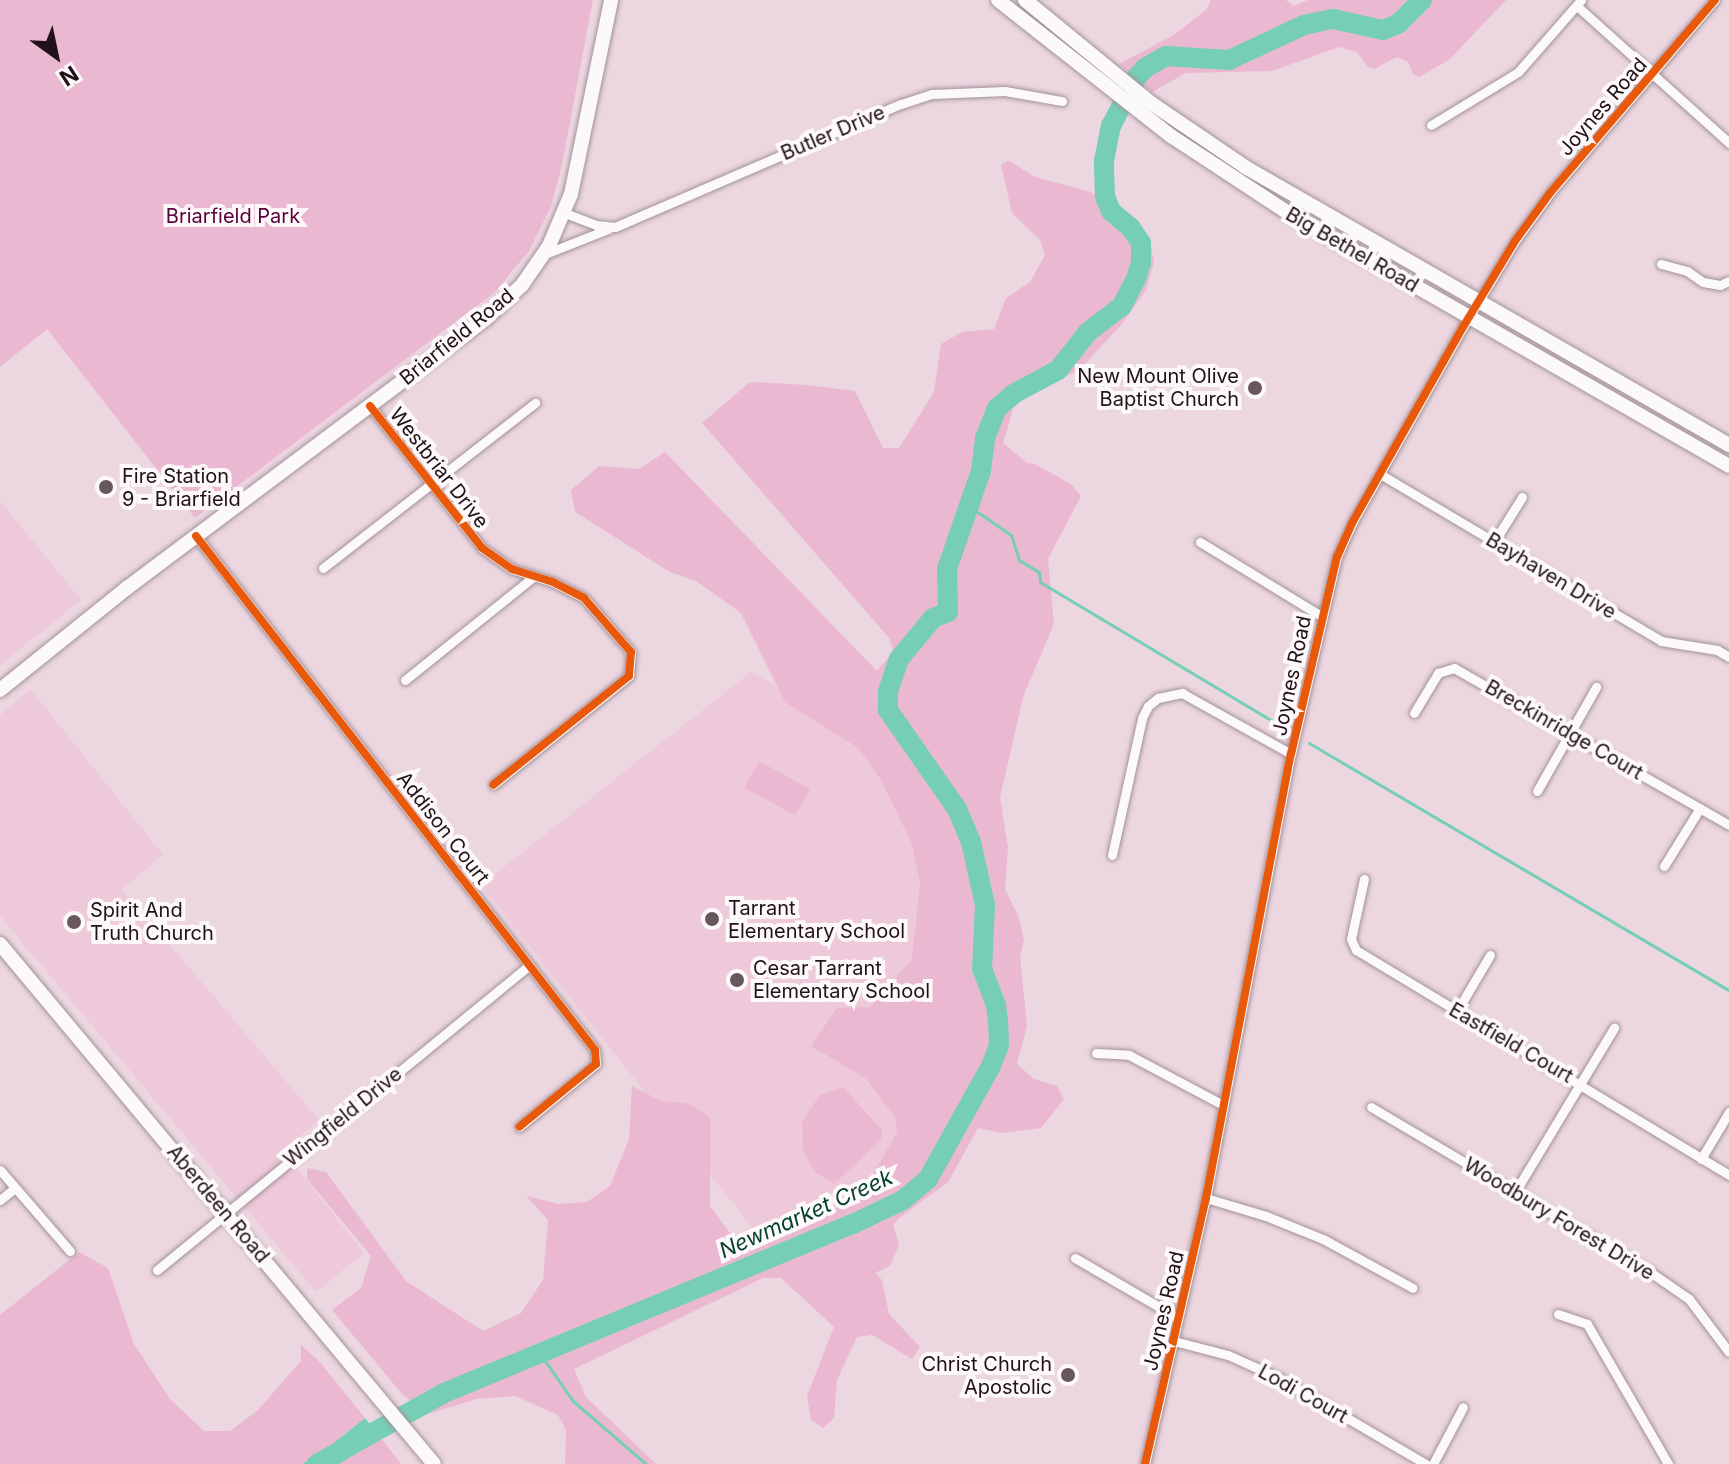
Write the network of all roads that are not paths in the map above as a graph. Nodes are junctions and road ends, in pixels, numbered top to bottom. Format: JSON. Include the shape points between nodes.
{"nodes":[{"id":1,"x":611,"y":0,"type":"edge"},
{"id":2,"x":998,"y":0,"type":"edge"},
{"id":3,"x":1025,"y":0,"type":"edge"},
{"id":4,"x":1715,"y":0,"type":"edge"},
{"id":5,"x":1579,"y":3,"type":"edge"},
{"id":6,"x":1653,"y":73,"type":"junction"},
{"id":7,"x":1116,"y":86,"type":"junction"},
{"id":8,"x":1062,"y":101,"type":"dead end"},
{"id":9,"x":1147,"y":109,"type":"junction"},
{"id":10,"x":1431,"y":125,"type":"dead end"},
{"id":11,"x":1729,"y":143,"type":"edge"},
{"id":12,"x":565,"y":213,"type":"junction"},
{"id":13,"x":615,"y":227,"type":"junction"},
{"id":14,"x":545,"y":254,"type":"junction"},
{"id":15,"x":1661,"y":264,"type":"dead end"},
{"id":16,"x":1729,"y":281,"type":"edge"},
{"id":17,"x":1477,"y":302,"type":"junction"},
{"id":18,"x":1468,"y":317,"type":"junction"},
{"id":19,"x":535,"y":403,"type":"dead end"},
{"id":20,"x":370,"y":406,"type":"junction"},
{"id":21,"x":1729,"y":445,"type":"edge"},
{"id":22,"x":1729,"y":466,"type":"edge"},
{"id":23,"x":1380,"y":474,"type":"junction"},
{"id":24,"x":431,"y":484,"type":"junction"},
{"id":25,"x":1522,"y":497,"type":"dead end"},
{"id":26,"x":196,"y":536,"type":"junction"},
{"id":27,"x":1200,"y":542,"type":"dead end"},
{"id":28,"x":1494,"y":542,"type":"junction"},
{"id":29,"x":323,"y":568,"type":"dead end"},
{"id":30,"x":533,"y":577,"type":"junction"},
{"id":31,"x":1321,"y":616,"type":"junction"},
{"id":32,"x":1729,"y":657,"type":"edge"},
{"id":33,"x":405,"y":680,"type":"dead end"},
{"id":34,"x":1596,"y":687,"type":"dead end"},
{"id":35,"x":0,"y":690,"type":"edge"},
{"id":36,"x":1414,"y":713,"type":"dead end"},
{"id":37,"x":1570,"y":733,"type":"junction"},
{"id":38,"x":1291,"y":754,"type":"junction"},
{"id":39,"x":493,"y":785,"type":"dead end"},
{"id":40,"x":1537,"y":791,"type":"dead end"},
{"id":41,"x":1700,"y":808,"type":"junction"},
{"id":42,"x":1729,"y":825,"type":"edge"},
{"id":43,"x":1112,"y":855,"type":"dead end"},
{"id":44,"x":1664,"y":866,"type":"dead end"},
{"id":45,"x":1364,"y":879,"type":"dead end"},
{"id":46,"x":0,"y":944,"type":"edge"},
{"id":47,"x":1490,"y":955,"type":"dead end"},
{"id":48,"x":529,"y":965,"type":"junction"},
{"id":49,"x":1457,"y":1011,"type":"junction"},
{"id":50,"x":1614,"y":1028,"type":"dead end"},
{"id":51,"x":1096,"y":1053,"type":"dead end"},
{"id":52,"x":1581,"y":1083,"type":"junction"},
{"id":53,"x":1221,"y":1104,"type":"junction"},
{"id":54,"x":1371,"y":1107,"type":"dead end"},
{"id":55,"x":1729,"y":1112,"type":"edge"},
{"id":56,"x":519,"y":1127,"type":"dead end"},
{"id":57,"x":1701,"y":1159,"type":"junction"},
{"id":58,"x":0,"y":1170,"type":"edge"},
{"id":59,"x":1729,"y":1175,"type":"edge"},
{"id":60,"x":15,"y":1188,"type":"junction"},
{"id":61,"x":1515,"y":1192,"type":"junction"},
{"id":62,"x":1206,"y":1198,"type":"junction"},
{"id":63,"x":0,"y":1200,"type":"edge"},
{"id":64,"x":226,"y":1213,"type":"junction"},
{"id":65,"x":70,"y":1251,"type":"dead end"},
{"id":66,"x":1075,"y":1258,"type":"dead end"},
{"id":67,"x":157,"y":1270,"type":"dead end"},
{"id":68,"x":1413,"y":1288,"type":"dead end"},
{"id":69,"x":1558,"y":1314,"type":"dead end"},
{"id":70,"x":1178,"y":1318,"type":"junction"},
{"id":71,"x":1174,"y":1341,"type":"junction"},
{"id":72,"x":1729,"y":1352,"type":"edge"},
{"id":73,"x":1463,"y":1407,"type":"dead end"},
{"id":74,"x":434,"y":1464,"type":"edge"},
{"id":75,"x":1145,"y":1464,"type":"edge"},
{"id":76,"x":1426,"y":1464,"type":"edge"},
{"id":77,"x":1433,"y":1464,"type":"edge"},
{"id":78,"x":1668,"y":1464,"type":"edge"}],
"edges":[{"from":1,"to":12,"type":"main road","name":"Briarfield Road"},
{"from":2,"to":7,"type":"main road","name":"Big Bethel Road"},
{"from":3,"to":7,"type":"main road","name":"Big Bethel Road"},
{"from":4,"to":6,"type":"street","name":"Joynes Road"},
{"from":5,"to":6,"type":"street"},
{"from":5,"to":10,"type":"street","via":[[1518,72]]},
{"from":6,"to":11,"type":"street"},
{"from":6,"to":17,"type":"street","name":"Joynes Road","via":[[1550,193]]},
{"from":7,"to":9,"type":"main road","name":"Big Bethel Road"},
{"from":8,"to":13,"type":"street","name":"Butler Drive","via":[[1005,91],[932,94]]},
{"from":9,"to":17,"type":"main road","name":"Big Bethel Road"},
{"from":9,"to":18,"type":"main road","name":"Big Bethel Road","via":[[1288,213]]},
{"from":12,"to":13,"type":"street"},
{"from":12,"to":14,"type":"main road","name":"Briarfield Road"},
{"from":13,"to":14,"type":"street","name":"Butler Drive"},
{"from":14,"to":20,"type":"main road","name":"Briarfield Road","via":[[503,304]]},
{"from":15,"to":16,"type":"street","via":[[1703,282]]},
{"from":17,"to":18,"type":"street","name":"Joynes Road"},
{"from":17,"to":21,"type":"main road","name":"Big Bethel Road"},
{"from":18,"to":22,"type":"main road","name":"Big Bethel Road"},
{"from":18,"to":23,"type":"street","name":"Joynes Road"},
{"from":19,"to":24,"type":"street"},
{"from":20,"to":24,"type":"street","name":"Westbriar Drive"},
{"from":20,"to":26,"type":"main road","name":"Briarfield Road"},
{"from":23,"to":28,"type":"street","name":"Bayhaven Drive"},
{"from":23,"to":31,"type":"street","name":"Joynes Road","via":[[1344,540]]},
{"from":24,"to":29,"type":"street"},
{"from":24,"to":30,"type":"street","name":"Westbriar Drive","via":[[494,560]]},
{"from":25,"to":28,"type":"street"},
{"from":26,"to":35,"type":"main road","name":"Briarfield Road"},
{"from":26,"to":48,"type":"street","name":"Addison Court"},
{"from":27,"to":31,"type":"street"},
{"from":28,"to":32,"type":"street","name":"Bayhaven Drive","via":[[1661,641],[1717,650]]},
{"from":30,"to":33,"type":"street"},
{"from":30,"to":39,"type":"street","name":"Westbriar Drive","via":[[569,589],[594,606],[631,652],[632,670]]},
{"from":31,"to":38,"type":"street","name":"Joynes Road"},
{"from":34,"to":37,"type":"street"},
{"from":36,"to":37,"type":"street","name":"Breckinridge Court","via":[[1438,673],[1454,668]]},
{"from":37,"to":40,"type":"street"},
{"from":37,"to":41,"type":"street","name":"Breckinridge Court"},
{"from":38,"to":43,"type":"street","via":[[1182,693],[1158,698],[1142,718]]},
{"from":38,"to":53,"type":"street","name":"Joynes Road"},
{"from":41,"to":42,"type":"street","name":"Breckinridge Court"},
{"from":41,"to":44,"type":"street"},
{"from":45,"to":49,"type":"street","name":"Eastfield Court","via":[[1351,939],[1356,950]]},
{"from":46,"to":64,"type":"main road","name":"Aberdeen Road"},
{"from":47,"to":49,"type":"street"},
{"from":48,"to":56,"type":"street","name":"Addison Court","via":[[598,1059]]},
{"from":48,"to":64,"type":"street","name":"Wingfield Drive"},
{"from":49,"to":52,"type":"street","name":"Eastfield Court"},
{"from":50,"to":52,"type":"street"},
{"from":51,"to":53,"type":"street","via":[[1129,1055]]},
{"from":52,"to":57,"type":"street","name":"Eastfield Court"},
{"from":52,"to":61,"type":"street"},
{"from":53,"to":62,"type":"street","name":"Joynes Road"},
{"from":54,"to":61,"type":"street","name":"Woodbury Forest Drive"},
{"from":55,"to":57,"type":"street"},
{"from":57,"to":59,"type":"street","name":"Eastfield Court"},
{"from":58,"to":60,"type":"street"},
{"from":60,"to":63,"type":"street"},
{"from":60,"to":65,"type":"street"},
{"from":61,"to":72,"type":"street","name":"Woodbury Forest Drive","via":[[1689,1299]]},
{"from":62,"to":68,"type":"street","via":[[1323,1239]]},
{"from":62,"to":70,"type":"street","name":"Joynes Road"},
{"from":64,"to":67,"type":"street","name":"Wingfield Drive"},
{"from":64,"to":74,"type":"main road","name":"Aberdeen Road"},
{"from":66,"to":70,"type":"street"},
{"from":69,"to":78,"type":"street","via":[[1587,1324]]},
{"from":70,"to":71,"type":"street","name":"Joynes Road"},
{"from":71,"to":75,"type":"street","name":"Joynes Road"},
{"from":71,"to":76,"type":"street","name":"Lodi Court","via":[[1228,1355],[1277,1377]]},
{"from":73,"to":77,"type":"street"}]}
